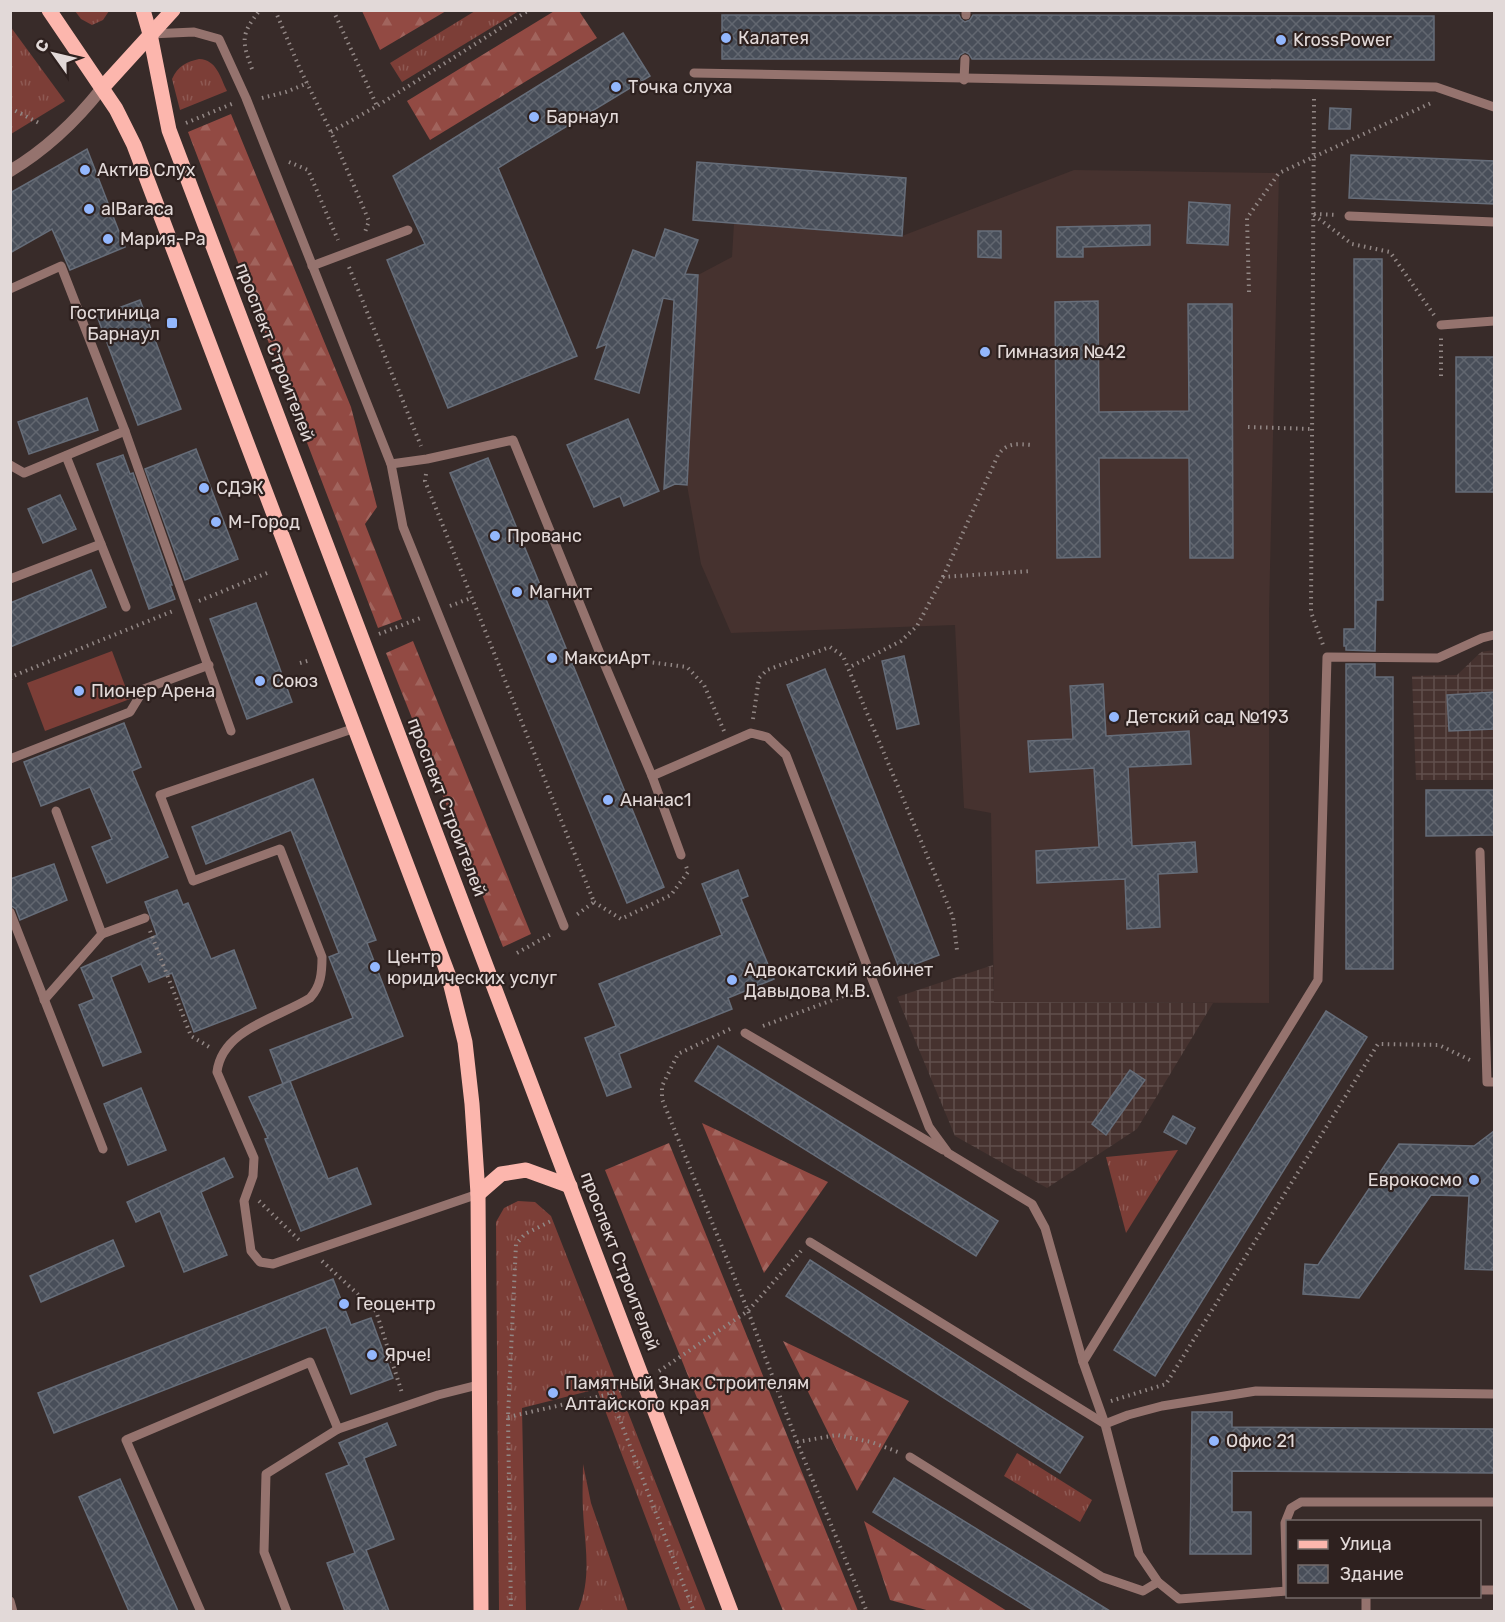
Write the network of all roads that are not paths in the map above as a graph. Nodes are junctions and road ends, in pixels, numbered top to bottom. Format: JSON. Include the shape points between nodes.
{"nodes":[{"id":1,"x":49,"y":10,"type":"edge"},
{"id":2,"x":143,"y":10,"type":"edge"},
{"id":3,"x":173,"y":10,"type":"edge"},
{"id":4,"x":150,"y":34,"type":"junction"},
{"id":5,"x":965,"y":59,"type":"dead end"},
{"id":6,"x":694,"y":74,"type":"dead end"},
{"id":7,"x":964,"y":80,"type":"junction"},
{"id":8,"x":102,"y":88,"type":"junction"},
{"id":9,"x":1494,"y":107,"type":"edge"},
{"id":10,"x":10,"y":171,"type":"edge"},
{"id":11,"x":1349,"y":216,"type":"road end"},
{"id":12,"x":1494,"y":222,"type":"edge"},
{"id":13,"x":408,"y":230,"type":"dead end"},
{"id":14,"x":312,"y":266,"type":"junction"},
{"id":15,"x":10,"y":289,"type":"edge"},
{"id":16,"x":1494,"y":321,"type":"edge"},
{"id":17,"x":1441,"y":325,"type":"road end"},
{"id":18,"x":125,"y":431,"type":"junction"},
{"id":19,"x":66,"y":456,"type":"junction"},
{"id":20,"x":391,"y":464,"type":"junction"},
{"id":21,"x":10,"y":465,"type":"edge"},
{"id":22,"x":101,"y":544,"type":"junction"},
{"id":23,"x":10,"y":579,"type":"edge"},
{"id":24,"x":126,"y":607,"type":"dead end"},
{"id":25,"x":1494,"y":635,"type":"edge"},
{"id":26,"x":209,"y":666,"type":"junction"},
{"id":27,"x":355,"y":728,"type":"junction"},
{"id":28,"x":231,"y":731,"type":"dead end"},
{"id":29,"x":10,"y":759,"type":"edge"},
{"id":30,"x":652,"y":776,"type":"junction"},
{"id":31,"x":56,"y":811,"type":"dead end"},
{"id":32,"x":1480,"y":852,"type":"dead end"},
{"id":33,"x":681,"y":855,"type":"road end"},
{"id":34,"x":10,"y":912,"type":"edge"},
{"id":35,"x":145,"y":918,"type":"road end"},
{"id":36,"x":564,"y":926,"type":"dead end"},
{"id":37,"x":102,"y":934,"type":"junction"},
{"id":38,"x":44,"y":1000,"type":"junction"},
{"id":39,"x":745,"y":1033,"type":"dead end"},
{"id":40,"x":1494,"y":1082,"type":"edge"},
{"id":41,"x":103,"y":1149,"type":"dead end"},
{"id":42,"x":948,"y":1153,"type":"junction"},
{"id":43,"x":570,"y":1186,"type":"junction"},
{"id":44,"x":478,"y":1194,"type":"junction"},
{"id":45,"x":810,"y":1242,"type":"road end"},
{"id":46,"x":1083,"y":1362,"type":"junction"},
{"id":47,"x":478,"y":1385,"type":"junction"},
{"id":48,"x":1494,"y":1394,"type":"edge"},
{"id":49,"x":1105,"y":1424,"type":"junction"},
{"id":50,"x":338,"y":1429,"type":"junction"},
{"id":51,"x":910,"y":1457,"type":"road end"},
{"id":52,"x":1494,"y":1502,"type":"edge"},
{"id":53,"x":1286,"y":1520,"type":"edge"},
{"id":54,"x":1286,"y":1520,"type":"edge"},
{"id":55,"x":1286,"y":1557,"type":"edge"},
{"id":56,"x":1158,"y":1582,"type":"junction"},
{"id":57,"x":1286,"y":1591,"type":"edge"},
{"id":58,"x":10,"y":1601,"type":"edge"},
{"id":59,"x":14,"y":1611,"type":"edge"},
{"id":60,"x":201,"y":1611,"type":"edge"},
{"id":61,"x":286,"y":1611,"type":"edge"},
{"id":62,"x":481,"y":1611,"type":"edge"},
{"id":63,"x":731,"y":1611,"type":"edge"}],
"edges":[{"from":1,"to":8,"type":"main road"},
{"from":2,"to":4,"type":"main road","name":"проспект Строителей"},
{"from":3,"to":4,"type":"main road"},
{"from":4,"to":8,"type":"main road"},
{"from":4,"to":14,"type":"lane","via":[[194,32],[219,39]]},
{"from":4,"to":43,"type":"main road","name":"проспект Строителей","via":[[169,130]]},
{"from":5,"to":7,"type":"lane"},
{"from":6,"to":7,"type":"lane"},
{"from":7,"to":9,"type":"lane","via":[[1436,87]]},
{"from":8,"to":10,"type":"street","via":[[56,140]]},
{"from":8,"to":27,"type":"main road","via":[[134,145]]},
{"from":11,"to":12,"type":"lane"},
{"from":13,"to":14,"type":"lane"},
{"from":14,"to":20,"type":"lane"},
{"from":15,"to":18,"type":"lane","via":[[61,266]]},
{"from":16,"to":17,"type":"lane"},
{"from":18,"to":19,"type":"lane"},
{"from":18,"to":26,"type":"lane"},
{"from":19,"to":21,"type":"lane","via":[[24,473]]},
{"from":19,"to":22,"type":"lane"},
{"from":20,"to":30,"type":"lane","via":[[513,440]]},
{"from":20,"to":36,"type":"lane","via":[[403,527]]},
{"from":22,"to":23,"type":"lane"},
{"from":22,"to":24,"type":"lane"},
{"from":25,"to":46,"type":"lane","via":[[1438,658],[1327,657],[1318,980]]},
{"from":26,"to":28,"type":"lane"},
{"from":26,"to":29,"type":"lane","via":[[144,689],[130,712]]},
{"from":27,"to":44,"type":"main road","via":[[448,974],[465,1042]]},
{"from":27,"to":44,"type":"lane","via":[[160,795],[193,881],[280,849],[321,957],[318,989],[310,998],[243,1033],[227,1046],[219,1060],[217,1072],[254,1158],[253,1176],[244,1201],[251,1251],[261,1262],[273,1264]]},
{"from":30,"to":33,"type":"lane"},
{"from":30,"to":42,"type":"lane","via":[[751,733],[766,737],[786,755],[929,1127]]},
{"from":31,"to":37,"type":"lane"},
{"from":32,"to":40,"type":"lane","via":[[1486,1068],[1487,1082]]},
{"from":34,"to":38,"type":"lane"},
{"from":35,"to":37,"type":"lane"},
{"from":37,"to":38,"type":"lane"},
{"from":38,"to":41,"type":"lane"},
{"from":39,"to":42,"type":"lane"},
{"from":42,"to":46,"type":"lane","via":[[1032,1204],[1045,1228]]},
{"from":43,"to":44,"type":"main road","via":[[526,1170],[501,1174]]},
{"from":43,"to":63,"type":"main road","name":"проспект Строителей"},
{"from":44,"to":47,"type":"main road"},
{"from":45,"to":49,"type":"lane"},
{"from":46,"to":49,"type":"lane"},
{"from":47,"to":50,"type":"lane"},
{"from":47,"to":62,"type":"main road"},
{"from":48,"to":49,"type":"lane","via":[[1256,1391],[1162,1406]]},
{"from":49,"to":56,"type":"lane","via":[[1139,1554]]},
{"from":50,"to":60,"type":"lane","via":[[310,1362],[126,1440]]},
{"from":50,"to":61,"type":"lane","via":[[266,1474],[264,1552]]},
{"from":51,"to":56,"type":"lane","via":[[1102,1577],[1143,1591]]},
{"from":52,"to":54,"type":"lane","via":[[1300,1502],[1291,1508]]},
{"from":53,"to":55,"type":"lane"},
{"from":56,"to":57,"type":"lane","via":[[1179,1599]]},
{"from":58,"to":59,"type":"lane"}]}
